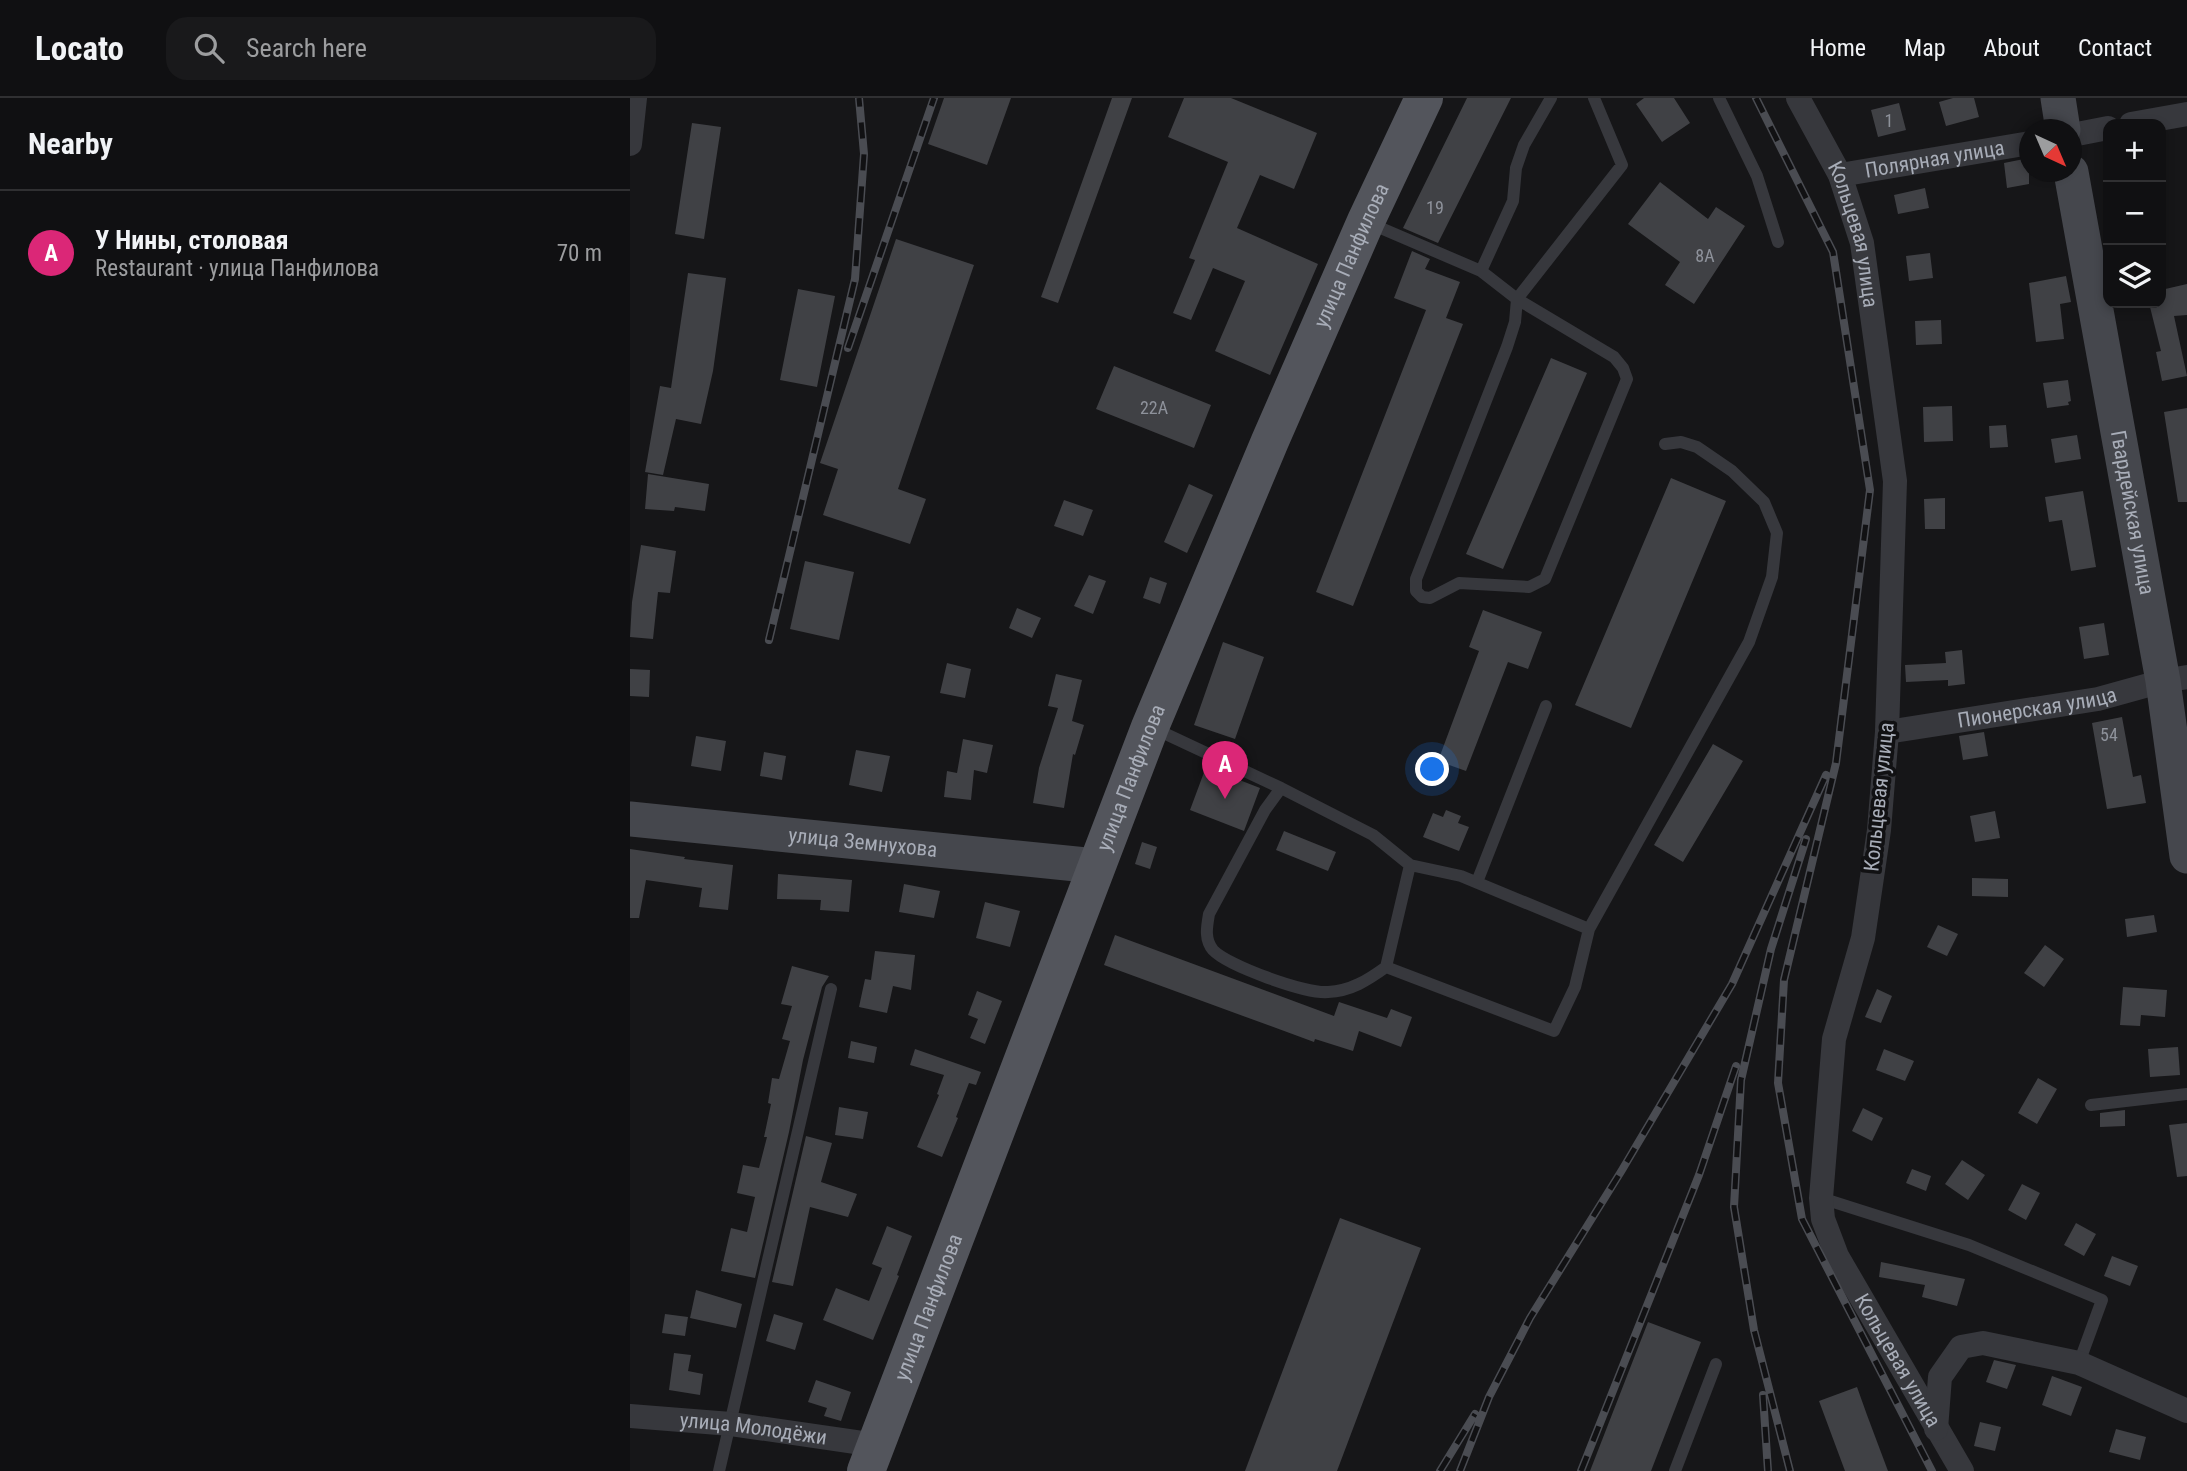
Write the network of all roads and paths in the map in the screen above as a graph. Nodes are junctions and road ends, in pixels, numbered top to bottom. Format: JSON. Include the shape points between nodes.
{"nodes":[{"id":1,"x":635,"y":98,"type":"edge"},
{"id":2,"x":1424,"y":98,"type":"edge"},
{"id":3,"x":1551,"y":98,"type":"edge"},
{"id":4,"x":1594,"y":98,"type":"edge"},
{"id":5,"x":1719,"y":98,"type":"edge"},
{"id":6,"x":1798,"y":98,"type":"edge"},
{"id":7,"x":2058,"y":98,"type":"edge"},
{"id":8,"x":2187,"y":114,"type":"edge"},
{"id":9,"x":2061,"y":119,"type":"edge"},
{"id":10,"x":2159,"y":119,"type":"edge"},
{"id":11,"x":2103,"y":129,"type":"edge"},
{"id":12,"x":2082,"y":133,"type":"edge"},
{"id":13,"x":630,"y":144,"type":"edge"},
{"id":14,"x":2019,"y":144,"type":"edge"},
{"id":15,"x":1840,"y":175,"type":"junction"},
{"id":16,"x":2073,"y":182,"type":"edge"},
{"id":17,"x":1366,"y":222,"type":"junction"},
{"id":18,"x":1778,"y":242,"type":"dead end"},
{"id":19,"x":1481,"y":271,"type":"junction"},
{"id":20,"x":1517,"y":299,"type":"junction"},
{"id":21,"x":1665,"y":444,"type":"dead end"},
{"id":22,"x":2175,"y":679,"type":"edge"},
{"id":23,"x":1546,"y":706,"type":"dead end"},
{"id":24,"x":1150,"y":727,"type":"junction"},
{"id":25,"x":1887,"y":732,"type":"junction"},
{"id":26,"x":1281,"y":788,"type":"junction"},
{"id":27,"x":630,"y":819,"type":"edge"},
{"id":28,"x":2187,"y":856,"type":"edge"},
{"id":29,"x":1410,"y":865,"type":"junction"},
{"id":30,"x":1096,"y":866,"type":"junction"},
{"id":31,"x":1477,"y":882,"type":"junction"},
{"id":32,"x":1589,"y":929,"type":"junction"},
{"id":33,"x":1386,"y":967,"type":"junction"},
{"id":34,"x":831,"y":989,"type":"dead end"},
{"id":35,"x":2187,"y":1094,"type":"edge"},
{"id":36,"x":2091,"y":1105,"type":"dead end"},
{"id":37,"x":1821,"y":1198,"type":"junction"},
{"id":38,"x":2079,"y":1363,"type":"junction"},
{"id":39,"x":1716,"y":1364,"type":"dead end"},
{"id":40,"x":2187,"y":1411,"type":"edge"},
{"id":41,"x":630,"y":1416,"type":"edge"},
{"id":42,"x":731,"y":1424,"type":"junction"},
{"id":43,"x":1936,"y":1429,"type":"junction"},
{"id":44,"x":871,"y":1458,"type":"edge"},
{"id":45,"x":719,"y":1471,"type":"edge"},
{"id":46,"x":1675,"y":1471,"type":"edge"},
{"id":47,"x":1962,"y":1471,"type":"edge"}],
"edges":[{"from":1,"to":13,"type":"street"},
{"from":2,"to":17,"type":"main road","name":"улица Панфилова"},
{"from":3,"to":19,"type":"lane","via":[[1524,145],[1513,201]]},
{"from":4,"to":20,"type":"lane","via":[[1622,165]]},
{"from":5,"to":18,"type":"lane","via":[[1757,176]]},
{"from":6,"to":15,"type":"street","name":"Кольцевая улица"},
{"from":7,"to":9,"type":"main road"},
{"from":8,"to":10,"type":"street"},
{"from":11,"to":12,"type":"street"},
{"from":14,"to":15,"type":"street","name":"Полярная улица"},
{"from":15,"to":25,"type":"street","name":"Кольцевая улица","via":[[1862,243],[1895,481]]},
{"from":16,"to":22,"type":"main road","name":"Гвардейская улица"},
{"from":17,"to":19,"type":"lane"},
{"from":17,"to":24,"type":"main road","name":"улица Панфилова"},
{"from":19,"to":20,"type":"lane"},
{"from":20,"to":20,"type":"lane","via":[[1614,357],[1627,379],[1545,579],[1529,587],[1459,583],[1430,598],[1422,597],[1416,591],[1416,579],[1507,347]]},
{"from":21,"to":32,"type":"lane","via":[[1697,447],[1732,471],[1764,502],[1777,533],[1772,578],[1749,642]]},
{"from":22,"to":25,"type":"street","name":"Пионерская улица","via":[[2098,699]]},
{"from":22,"to":28,"type":"main road","name":"Гвардейская улица"},
{"from":23,"to":31,"type":"lane"},
{"from":24,"to":26,"type":"lane"},
{"from":24,"to":30,"type":"main road","name":"улица Панфилова"},
{"from":25,"to":37,"type":"street","name":"Кольцевая улица","via":[[1863,939],[1833,1039]]},
{"from":26,"to":29,"type":"lane","via":[[1373,835]]},
{"from":26,"to":33,"type":"lane","via":[[1209,914],[1205,932],[1213,949],[1241,966],[1304,990],[1327,993],[1352,988]]},
{"from":27,"to":30,"type":"main road","name":"улица Земнухова"},
{"from":29,"to":31,"type":"lane"},
{"from":29,"to":33,"type":"lane"},
{"from":30,"to":44,"type":"main road","name":"улица Панфилова"},
{"from":31,"to":32,"type":"lane"},
{"from":32,"to":33,"type":"lane","via":[[1575,987],[1554,1031]]},
{"from":34,"to":42,"type":"lane"},
{"from":35,"to":36,"type":"lane"},
{"from":37,"to":38,"type":"lane","via":[[1969,1245],[2102,1300]]},
{"from":37,"to":43,"type":"street","name":"Кольцевая улица","via":[[1837,1256]]},
{"from":38,"to":40,"type":"street"},
{"from":38,"to":43,"type":"street","via":[[1983,1343],[1961,1347],[1940,1377]]},
{"from":39,"to":46,"type":"lane"},
{"from":41,"to":42,"type":"street","name":"улица Молодёжи"},
{"from":42,"to":44,"type":"street","name":"улица Молодёжи"},
{"from":42,"to":45,"type":"lane"},
{"from":43,"to":47,"type":"street","name":"Кольцевая улица"}]}
